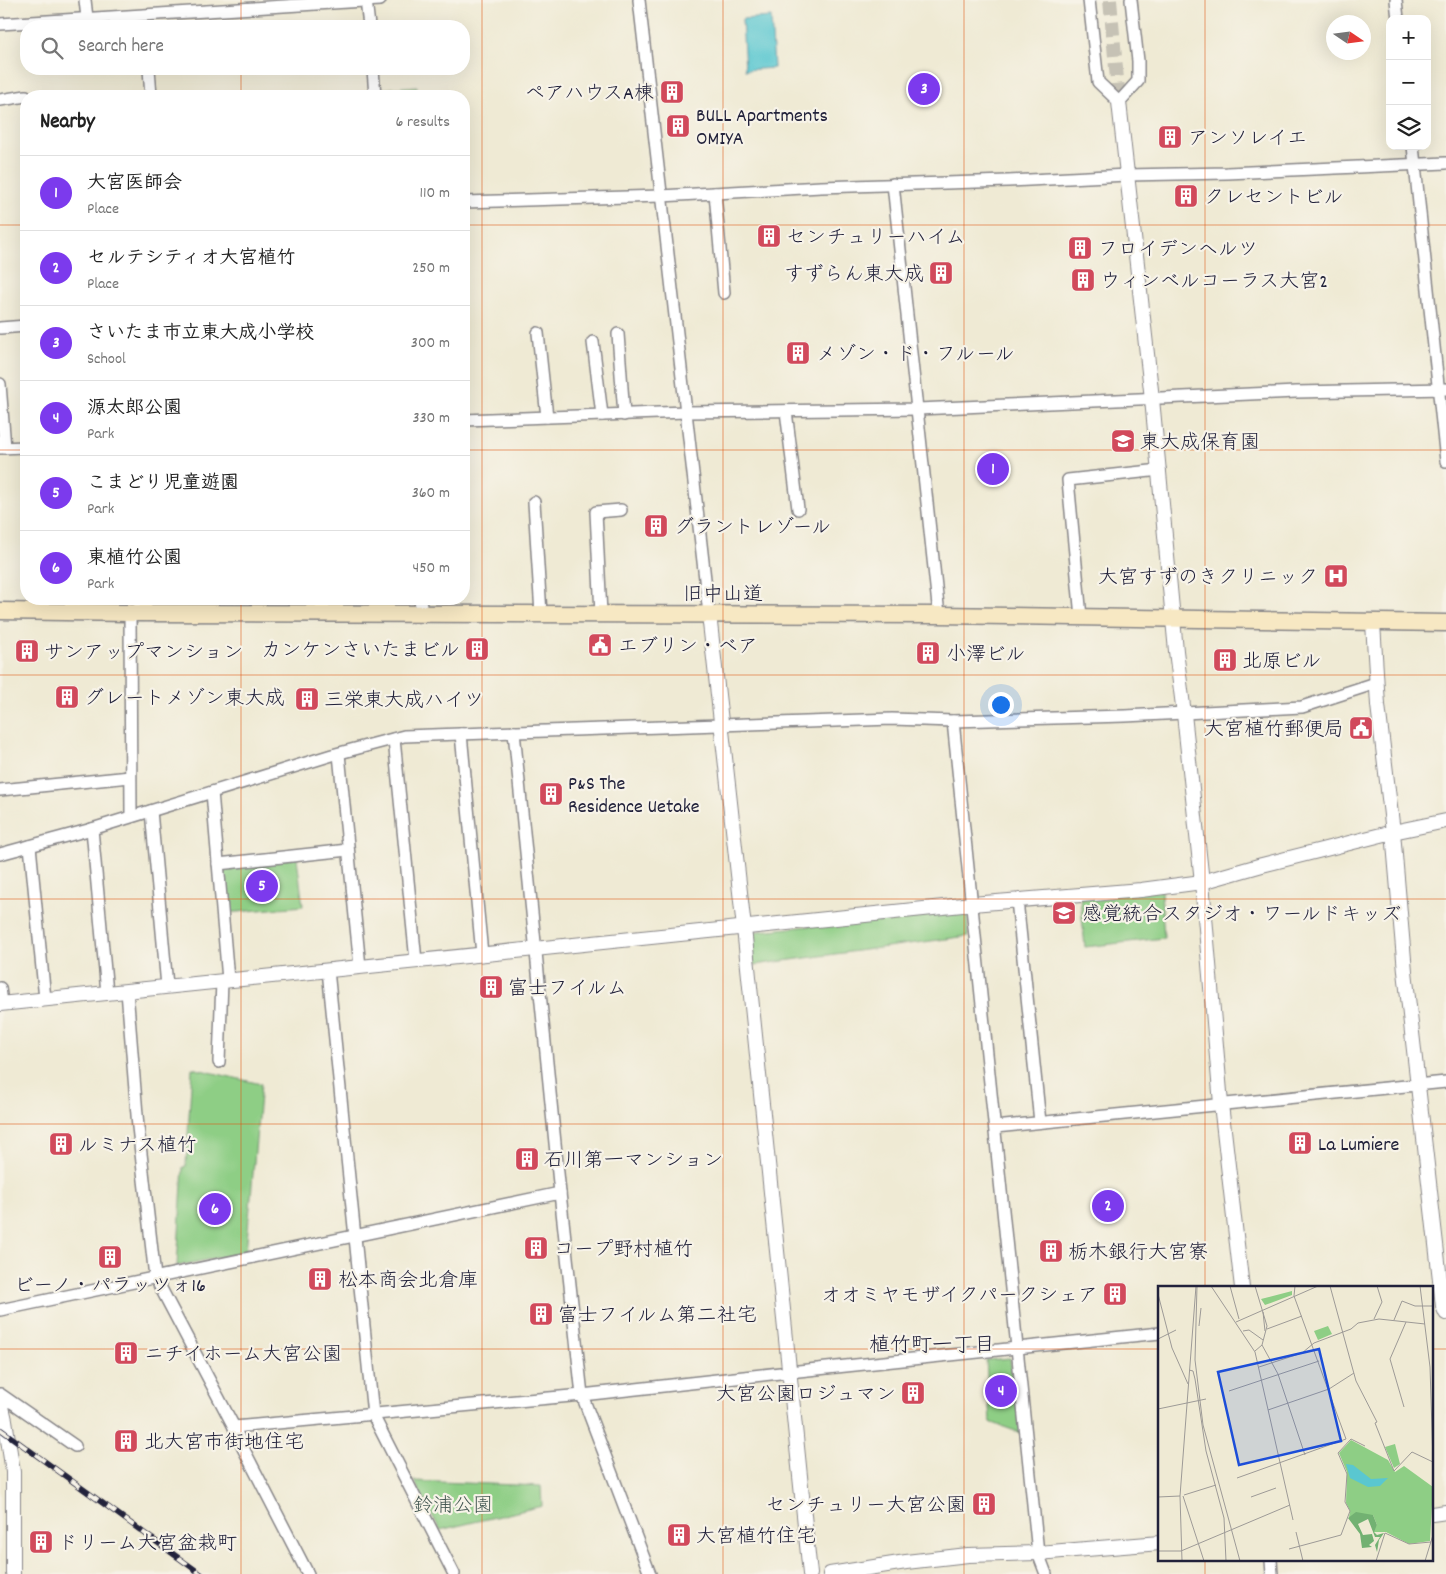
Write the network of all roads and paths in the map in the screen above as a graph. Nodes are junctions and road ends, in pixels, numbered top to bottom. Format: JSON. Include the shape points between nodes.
{"nodes":[{"id":1,"x":85,"y":0,"type":"edge"},
{"id":2,"x":366,"y":0,"type":"edge"},
{"id":3,"x":380,"y":0,"type":"edge"},
{"id":4,"x":639,"y":0,"type":"edge"},
{"id":5,"x":1089,"y":0,"type":"edge"},
{"id":6,"x":1131,"y":0,"type":"edge"},
{"id":7,"x":1396,"y":0,"type":"edge"},
{"id":8,"x":1398,"y":15,"type":"edge"},
{"id":9,"x":87,"y":18,"type":"junction"},
{"id":10,"x":58,"y":20,"type":"edge"},
{"id":11,"x":147,"y":20,"type":"edge"},
{"id":12,"x":368,"y":20,"type":"edge"},
{"id":13,"x":20,"y":23,"type":"edge"},
{"id":14,"x":0,"y":24,"type":"edge"},
{"id":15,"x":150,"y":75,"type":"edge"},
{"id":16,"x":373,"y":75,"type":"edge"},
{"id":17,"x":151,"y":90,"type":"edge"},
{"id":18,"x":374,"y":90,"type":"edge"},
{"id":19,"x":20,"y":97,"type":"edge"},
{"id":20,"x":0,"y":100,"type":"edge"},
{"id":21,"x":1119,"y":102,"type":"junction"},
{"id":22,"x":1412,"y":150,"type":"edge"},
{"id":23,"x":1446,"y":163,"type":"edge"},
{"id":24,"x":1414,"y":164,"type":"junction"},
{"id":25,"x":1127,"y":175,"type":"junction"},
{"id":26,"x":893,"y":184,"type":"junction"},
{"id":27,"x":715,"y":193,"type":"junction"},
{"id":28,"x":661,"y":196,"type":"junction"},
{"id":29,"x":470,"y":202,"type":"edge"},
{"id":30,"x":724,"y":293,"type":"dead end"},
{"id":31,"x":20,"y":326,"type":"edge"},
{"id":32,"x":0,"y":328,"type":"edge"},
{"id":33,"x":538,"y":334,"type":"dead end"},
{"id":34,"x":618,"y":334,"type":"dead end"},
{"id":35,"x":593,"y":342,"type":"dead end"},
{"id":36,"x":0,"y":384,"type":"edge"},
{"id":37,"x":1442,"y":389,"type":"edge"},
{"id":38,"x":1152,"y":399,"type":"junction"},
{"id":39,"x":918,"y":409,"type":"junction"},
{"id":40,"x":786,"y":411,"type":"junction"},
{"id":41,"x":686,"y":412,"type":"junction"},
{"id":42,"x":624,"y":415,"type":"junction"},
{"id":43,"x":602,"y":416,"type":"junction"},
{"id":44,"x":547,"y":417,"type":"junction"},
{"id":45,"x":470,"y":420,"type":"edge"},
{"id":46,"x":20,"y":447,"type":"edge"},
{"id":47,"x":2,"y":448,"type":"edge"},
{"id":48,"x":1446,"y":461,"type":"edge"},
{"id":49,"x":1160,"y":470,"type":"junction"},
{"id":50,"x":534,"y":502,"type":"dead end"},
{"id":51,"x":798,"y":509,"type":"dead end"},
{"id":52,"x":621,"y":510,"type":"dead end"},
{"id":53,"x":421,"y":606,"type":"edge"},
{"id":54,"x":137,"y":608,"type":"edge"},
{"id":55,"x":0,"y":611,"type":"edge"},
{"id":56,"x":541,"y":614,"type":"junction"},
{"id":57,"x":601,"y":614,"type":"junction"},
{"id":58,"x":709,"y":614,"type":"junction"},
{"id":59,"x":939,"y":615,"type":"junction"},
{"id":60,"x":1081,"y":617,"type":"junction"},
{"id":61,"x":1174,"y":620,"type":"junction"},
{"id":62,"x":1373,"y":623,"type":"junction"},
{"id":63,"x":1446,"y":623,"type":"edge"},
{"id":64,"x":1376,"y":683,"type":"junction"},
{"id":65,"x":1184,"y":714,"type":"junction"},
{"id":66,"x":953,"y":721,"type":"junction"},
{"id":67,"x":722,"y":724,"type":"junction"},
{"id":68,"x":514,"y":732,"type":"junction"},
{"id":69,"x":461,"y":734,"type":"junction"},
{"id":70,"x":394,"y":739,"type":"junction"},
{"id":71,"x":339,"y":754,"type":"junction"},
{"id":72,"x":130,"y":777,"type":"junction"},
{"id":73,"x":0,"y":790,"type":"edge"},
{"id":74,"x":212,"y":792,"type":"junction"},
{"id":75,"x":151,"y":811,"type":"junction"},
{"id":76,"x":131,"y":816,"type":"junction"},
{"id":77,"x":1446,"y":821,"type":"edge"},
{"id":78,"x":92,"y":829,"type":"junction"},
{"id":79,"x":1393,"y":832,"type":"junction"},
{"id":80,"x":30,"y":846,"type":"junction"},
{"id":81,"x":348,"y":850,"type":"junction"},
{"id":82,"x":0,"y":854,"type":"edge"},
{"id":83,"x":218,"y":864,"type":"junction"},
{"id":84,"x":1202,"y":882,"type":"junction"},
{"id":85,"x":1017,"y":900,"type":"junction"},
{"id":86,"x":972,"y":904,"type":"junction"},
{"id":87,"x":744,"y":928,"type":"junction"},
{"id":88,"x":536,"y":948,"type":"junction"},
{"id":89,"x":482,"y":954,"type":"junction"},
{"id":90,"x":416,"y":961,"type":"junction"},
{"id":91,"x":360,"y":967,"type":"junction"},
{"id":92,"x":328,"y":970,"type":"junction"},
{"id":93,"x":225,"y":980,"type":"junction"},
{"id":94,"x":167,"y":986,"type":"junction"},
{"id":95,"x":0,"y":988,"type":"edge"},
{"id":96,"x":127,"y":990,"type":"junction"},
{"id":97,"x":107,"y":993,"type":"junction"},
{"id":98,"x":45,"y":999,"type":"junction"},
{"id":99,"x":1,"y":1004,"type":"edge"},
{"id":100,"x":219,"y":1062,"type":"dead end"},
{"id":101,"x":1446,"y":1082,"type":"edge"},
{"id":102,"x":1418,"y":1085,"type":"junction"},
{"id":103,"x":1221,"y":1104,"type":"junction"},
{"id":104,"x":1040,"y":1122,"type":"junction"},
{"id":105,"x":995,"y":1127,"type":"junction"},
{"id":106,"x":560,"y":1193,"type":"junction"},
{"id":107,"x":355,"y":1237,"type":"junction"},
{"id":108,"x":155,"y":1277,"type":"junction"},
{"id":109,"x":1242,"y":1286,"type":"edge"},
{"id":110,"x":1442,"y":1308,"type":"edge"},
{"id":111,"x":0,"y":1310,"type":"edge"},
{"id":112,"x":1158,"y":1333,"type":"edge"},
{"id":113,"x":1017,"y":1348,"type":"junction"},
{"id":114,"x":789,"y":1372,"type":"junction"},
{"id":115,"x":0,"y":1394,"type":"edge"},
{"id":116,"x":582,"y":1395,"type":"junction"},
{"id":117,"x":0,"y":1398,"type":"edge"},
{"id":118,"x":373,"y":1415,"type":"junction"},
{"id":119,"x":234,"y":1428,"type":"junction"},
{"id":120,"x":75,"y":1446,"type":"dead end"},
{"id":121,"x":1158,"y":1543,"type":"edge"},
{"id":122,"x":1038,"y":1553,"type":"junction"},
{"id":123,"x":13,"y":1574,"type":"edge"},
{"id":124,"x":308,"y":1574,"type":"edge"},
{"id":125,"x":454,"y":1574,"type":"edge"},
{"id":126,"x":650,"y":1574,"type":"edge"},
{"id":127,"x":810,"y":1574,"type":"edge"},
{"id":128,"x":830,"y":1574,"type":"edge"},
{"id":129,"x":1046,"y":1574,"type":"edge"}],
"edges":[{"from":1,"to":9,"type":"street"},
{"from":2,"to":3,"type":"street"},
{"from":2,"to":11,"type":"street"},
{"from":2,"to":12,"type":"street"},
{"from":4,"to":28,"type":"street"},
{"from":5,"to":21,"type":"street","via":[[1098,82]]},
{"from":6,"to":21,"type":"street","via":[[1138,81]]},
{"from":7,"to":8,"type":"street"},
{"from":9,"to":10,"type":"street"},
{"from":9,"to":11,"type":"street"},
{"from":13,"to":14,"type":"street"},
{"from":15,"to":17,"type":"street"},
{"from":16,"to":18,"type":"street"},
{"from":19,"to":20,"type":"street"},
{"from":21,"to":25,"type":"street"},
{"from":22,"to":24,"type":"street"},
{"from":23,"to":24,"type":"street"},
{"from":24,"to":25,"type":"street"},
{"from":24,"to":37,"type":"street"},
{"from":25,"to":26,"type":"street"},
{"from":25,"to":38,"type":"street"},
{"from":26,"to":27,"type":"street"},
{"from":26,"to":39,"type":"street"},
{"from":27,"to":28,"type":"street"},
{"from":27,"to":30,"type":"street"},
{"from":28,"to":29,"type":"street"},
{"from":28,"to":41,"type":"street"},
{"from":31,"to":32,"type":"street"},
{"from":33,"to":44,"type":"street"},
{"from":34,"to":42,"type":"street"},
{"from":35,"to":43,"type":"street"},
{"from":36,"to":47,"type":"street"},
{"from":37,"to":38,"type":"street"},
{"from":37,"to":48,"type":"street"},
{"from":38,"to":39,"type":"street"},
{"from":38,"to":49,"type":"street"},
{"from":39,"to":40,"type":"street"},
{"from":39,"to":59,"type":"street"},
{"from":40,"to":41,"type":"street"},
{"from":40,"to":51,"type":"street"},
{"from":41,"to":42,"type":"street"},
{"from":41,"to":58,"type":"street"},
{"from":42,"to":43,"type":"street"},
{"from":43,"to":44,"type":"street"},
{"from":44,"to":45,"type":"street"},
{"from":46,"to":47,"type":"street"},
{"from":49,"to":60,"type":"street","via":[[1068,480]]},
{"from":49,"to":61,"type":"street"},
{"from":50,"to":56,"type":"street"},
{"from":52,"to":57,"type":"street","via":[[596,512]]},
{"from":53,"to":54,"type":"main road","name":"旧中山道"},
{"from":53,"to":56,"type":"main road","name":"旧中山道"},
{"from":54,"to":55,"type":"main road","name":"旧中山道"},
{"from":54,"to":72,"type":"street"},
{"from":56,"to":57,"type":"main road","name":"旧中山道"},
{"from":57,"to":58,"type":"main road","name":"旧中山道"},
{"from":58,"to":59,"type":"main road","name":"旧中山道"},
{"from":58,"to":67,"type":"street"},
{"from":59,"to":60,"type":"main road","name":"旧中山道"},
{"from":60,"to":61,"type":"main road","name":"旧中山道"},
{"from":61,"to":62,"type":"main road","name":"旧中山道"},
{"from":61,"to":65,"type":"street"},
{"from":62,"to":63,"type":"main road","name":"旧中山道"},
{"from":62,"to":64,"type":"street"},
{"from":64,"to":65,"type":"street","via":[[1302,707]]},
{"from":64,"to":79,"type":"street"},
{"from":65,"to":66,"type":"street"},
{"from":65,"to":84,"type":"street"},
{"from":66,"to":67,"type":"street","via":[[892,719]]},
{"from":66,"to":86,"type":"street"},
{"from":67,"to":68,"type":"street"},
{"from":67,"to":87,"type":"street"},
{"from":68,"to":69,"type":"street"},
{"from":68,"to":88,"type":"street"},
{"from":69,"to":70,"type":"street"},
{"from":69,"to":89,"type":"street"},
{"from":70,"to":71,"type":"street"},
{"from":70,"to":90,"type":"street"},
{"from":71,"to":74,"type":"street"},
{"from":71,"to":81,"type":"street"},
{"from":72,"to":73,"type":"street"},
{"from":72,"to":76,"type":"street"},
{"from":74,"to":75,"type":"street"},
{"from":74,"to":83,"type":"street"},
{"from":75,"to":76,"type":"street"},
{"from":75,"to":94,"type":"street"},
{"from":76,"to":78,"type":"street"},
{"from":77,"to":79,"type":"street"},
{"from":78,"to":80,"type":"street"},
{"from":78,"to":97,"type":"street"},
{"from":79,"to":84,"type":"street"},
{"from":79,"to":102,"type":"street"},
{"from":80,"to":82,"type":"street"},
{"from":80,"to":98,"type":"street"},
{"from":81,"to":83,"type":"street"},
{"from":81,"to":91,"type":"street"},
{"from":83,"to":93,"type":"street"},
{"from":84,"to":85,"type":"street"},
{"from":84,"to":103,"type":"street"},
{"from":85,"to":86,"type":"street"},
{"from":85,"to":104,"type":"street"},
{"from":86,"to":87,"type":"street"},
{"from":86,"to":105,"type":"street"},
{"from":87,"to":88,"type":"street"},
{"from":87,"to":114,"type":"street"},
{"from":88,"to":89,"type":"street"},
{"from":88,"to":106,"type":"street"},
{"from":89,"to":90,"type":"street"},
{"from":90,"to":91,"type":"street"},
{"from":91,"to":92,"type":"street"},
{"from":92,"to":93,"type":"street"},
{"from":92,"to":107,"type":"street"},
{"from":93,"to":94,"type":"street"},
{"from":93,"to":100,"type":"street"},
{"from":94,"to":96,"type":"street"},
{"from":95,"to":99,"type":"street"},
{"from":96,"to":97,"type":"street"},
{"from":96,"to":108,"type":"street"},
{"from":97,"to":98,"type":"street"},
{"from":98,"to":99,"type":"street"},
{"from":101,"to":102,"type":"street"},
{"from":102,"to":103,"type":"street"},
{"from":102,"to":110,"type":"street"},
{"from":103,"to":104,"type":"street"},
{"from":103,"to":109,"type":"street"},
{"from":104,"to":105,"type":"street"},
{"from":105,"to":113,"type":"street"},
{"from":106,"to":107,"type":"street"},
{"from":106,"to":116,"type":"street"},
{"from":107,"to":108,"type":"street"},
{"from":107,"to":118,"type":"street"},
{"from":108,"to":111,"type":"street"},
{"from":108,"to":119,"type":"street"},
{"from":112,"to":113,"type":"street"},
{"from":113,"to":114,"type":"street"},
{"from":113,"to":122,"type":"street"},
{"from":114,"to":116,"type":"street"},
{"from":114,"to":127,"type":"street"},
{"from":115,"to":120,"type":"street"},
{"from":116,"to":118,"type":"street"},
{"from":116,"to":126,"type":"street"},
{"from":117,"to":123,"type":"street","via":[[12,1472]]},
{"from":118,"to":119,"type":"street"},
{"from":118,"to":125,"type":"street"},
{"from":119,"to":124,"type":"street"},
{"from":121,"to":122,"type":"street"},
{"from":122,"to":128,"type":"street","via":[[968,1555]]},
{"from":122,"to":129,"type":"street"}]}
